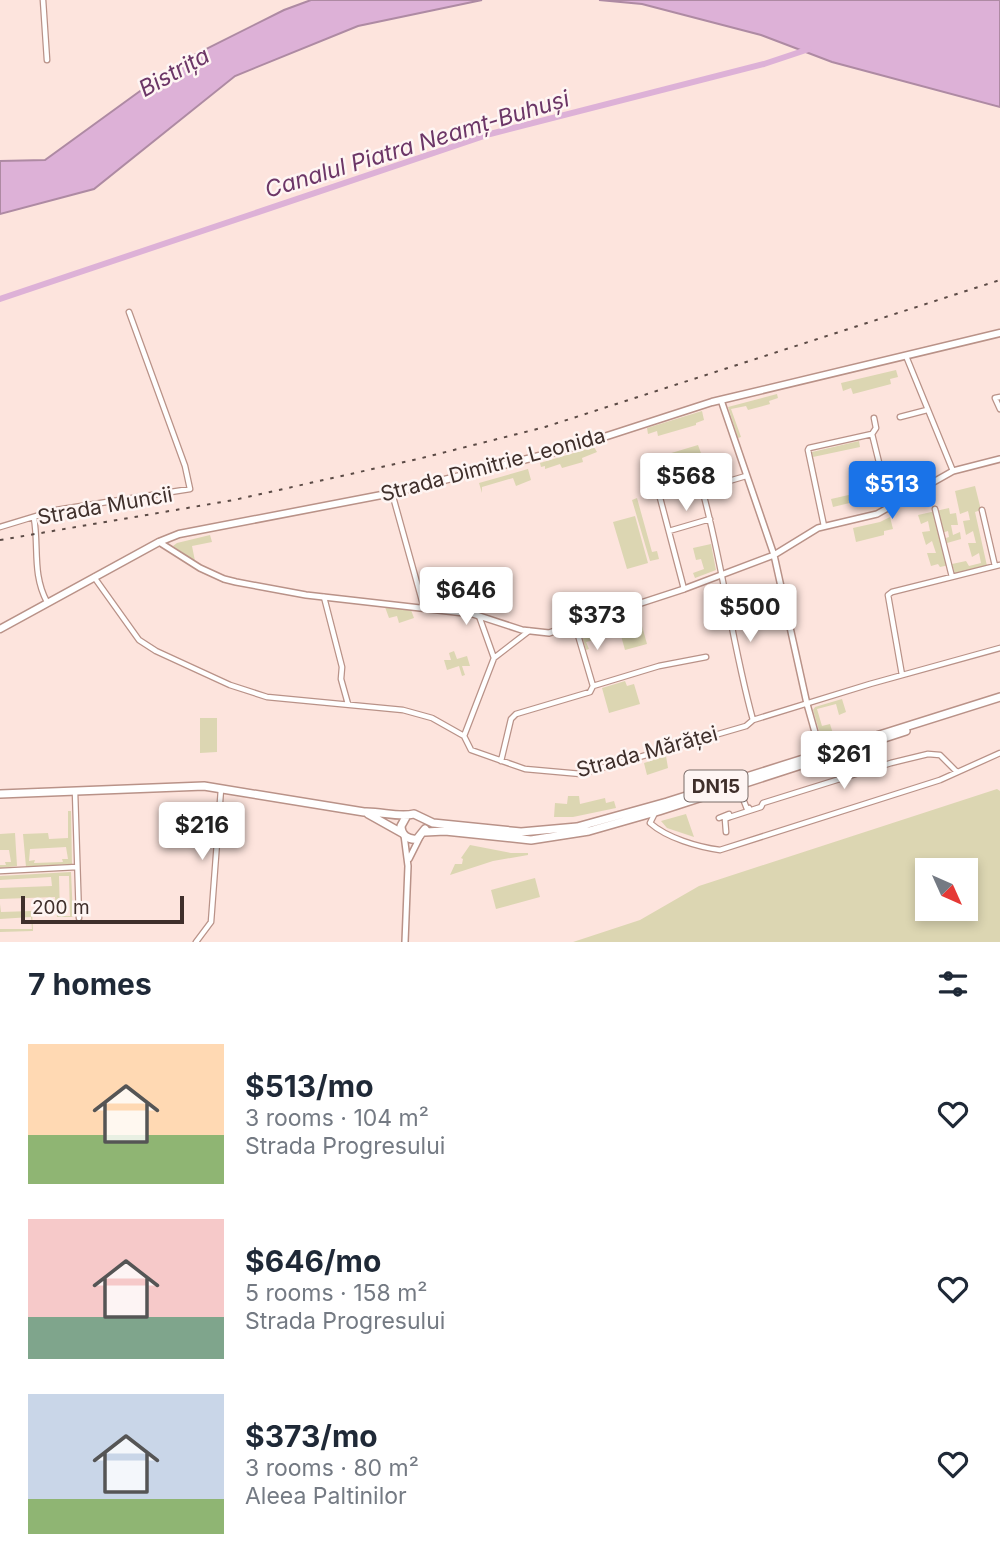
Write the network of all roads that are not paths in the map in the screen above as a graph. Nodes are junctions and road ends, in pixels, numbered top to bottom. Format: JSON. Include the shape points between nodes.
{"nodes":[{"id":1,"x":43,"y":0,"type":"edge"},
{"id":2,"x":47,"y":60,"type":"dead end"},
{"id":3,"x":129,"y":312,"type":"dead end"},
{"id":4,"x":1000,"y":333,"type":"edge"},
{"id":5,"x":906,"y":356,"type":"junction"},
{"id":6,"x":1000,"y":397,"type":"edge"},
{"id":7,"x":721,"y":400,"type":"junction"},
{"id":8,"x":1000,"y":409,"type":"edge"},
{"id":9,"x":927,"y":410,"type":"junction"},
{"id":10,"x":900,"y":417,"type":"dead end"},
{"id":11,"x":874,"y":418,"type":"dead end"},
{"id":12,"x":872,"y":434,"type":"junction"},
{"id":13,"x":1000,"y":459,"type":"edge"},
{"id":14,"x":953,"y":471,"type":"junction"},
{"id":15,"x":654,"y":475,"type":"dead end"},
{"id":16,"x":746,"y":476,"type":"junction"},
{"id":17,"x":392,"y":492,"type":"junction"},
{"id":18,"x":890,"y":508,"type":"junction"},
{"id":19,"x":935,"y":509,"type":"dead end"},
{"id":20,"x":982,"y":510,"type":"dead end"},
{"id":21,"x":34,"y":518,"type":"junction"},
{"id":22,"x":710,"y":519,"type":"junction"},
{"id":23,"x":824,"y":526,"type":"junction"},
{"id":24,"x":0,"y":527,"type":"edge"},
{"id":25,"x":669,"y":531,"type":"junction"},
{"id":26,"x":159,"y":542,"type":"junction"},
{"id":27,"x":774,"y":555,"type":"junction"},
{"id":28,"x":998,"y":566,"type":"edge"},
{"id":29,"x":722,"y":574,"type":"junction"},
{"id":30,"x":94,"y":577,"type":"junction"},
{"id":31,"x":952,"y":578,"type":"junction"},
{"id":32,"x":684,"y":589,"type":"junction"},
{"id":33,"x":324,"y":597,"type":"junction"},
{"id":34,"x":47,"y":602,"type":"junction"},
{"id":35,"x":424,"y":608,"type":"junction"},
{"id":36,"x":479,"y":616,"type":"junction"},
{"id":37,"x":575,"y":625,"type":"junction"},
{"id":38,"x":0,"y":629,"type":"edge"},
{"id":39,"x":529,"y":631,"type":"junction"},
{"id":40,"x":1000,"y":649,"type":"edge"},
{"id":41,"x":706,"y":657,"type":"dead end"},
{"id":42,"x":494,"y":658,"type":"junction"},
{"id":43,"x":902,"y":675,"type":"junction"},
{"id":44,"x":593,"y":686,"type":"junction"},
{"id":45,"x":1000,"y":699,"type":"edge"},
{"id":46,"x":348,"y":704,"type":"junction"},
{"id":47,"x":807,"y":704,"type":"junction"},
{"id":48,"x":753,"y":720,"type":"junction"},
{"id":49,"x":464,"y":736,"type":"junction"},
{"id":50,"x":1000,"y":753,"type":"edge"},
{"id":51,"x":822,"y":756,"type":"junction"},
{"id":52,"x":501,"y":761,"type":"junction"},
{"id":53,"x":957,"y":772,"type":"junction"},
{"id":54,"x":738,"y":786,"type":"junction"},
{"id":55,"x":221,"y":788,"type":"junction"},
{"id":56,"x":75,"y":790,"type":"junction"},
{"id":57,"x":0,"y":794,"type":"edge"},
{"id":58,"x":763,"y":803,"type":"junction"},
{"id":59,"x":747,"y":809,"type":"junction"},
{"id":60,"x":364,"y":812,"type":"junction"},
{"id":61,"x":656,"y":812,"type":"junction"},
{"id":62,"x":406,"y":817,"type":"junction"},
{"id":63,"x":719,"y":818,"type":"dead end"},
{"id":64,"x":424,"y":821,"type":"junction"},
{"id":65,"x":726,"y":832,"type":"dead end"},
{"id":66,"x":403,"y":834,"type":"junction"},
{"id":67,"x":422,"y":835,"type":"junction"},
{"id":68,"x":408,"y":862,"type":"junction"},
{"id":69,"x":78,"y":867,"type":"junction"},
{"id":70,"x":0,"y":871,"type":"edge"},
{"id":71,"x":79,"y":918,"type":"dead end"},
{"id":72,"x":196,"y":942,"type":"edge"},
{"id":73,"x":405,"y":942,"type":"edge"}],
"edges":[{"from":1,"to":2,"type":"street"},
{"from":3,"to":21,"type":"street","name":"Strada Muncii","via":[[186,466],[190,489],[56,510]]},
{"from":4,"to":5,"type":"main road","name":"Strada Dimitrie Leonida"},
{"from":5,"to":7,"type":"main road","name":"Strada Dimitrie Leonida"},
{"from":5,"to":9,"type":"street"},
{"from":6,"to":8,"type":"street","via":[[995,398]]},
{"from":7,"to":16,"type":"street"},
{"from":7,"to":17,"type":"main road","name":"Strada Dimitrie Leonida","via":[[536,457]]},
{"from":9,"to":10,"type":"street"},
{"from":9,"to":14,"type":"street"},
{"from":11,"to":12,"type":"street"},
{"from":12,"to":18,"type":"street"},
{"from":12,"to":23,"type":"street","via":[[808,450]]},
{"from":13,"to":14,"type":"street"},
{"from":14,"to":18,"type":"street"},
{"from":15,"to":25,"type":"street"},
{"from":16,"to":22,"type":"street","via":[[702,489]]},
{"from":16,"to":27,"type":"street"},
{"from":17,"to":26,"type":"main road","name":"Strada Dimitrie Leonida","via":[[196,530]]},
{"from":17,"to":35,"type":"street"},
{"from":18,"to":23,"type":"street"},
{"from":19,"to":31,"type":"street"},
{"from":20,"to":28,"type":"street"},
{"from":21,"to":24,"type":"street","name":"Strada Muncii"},
{"from":21,"to":34,"type":"street","via":[[36,565]]},
{"from":22,"to":25,"type":"street"},
{"from":22,"to":29,"type":"street"},
{"from":23,"to":27,"type":"street"},
{"from":25,"to":32,"type":"street"},
{"from":26,"to":30,"type":"main road","name":"Strada Dimitrie Leonida"},
{"from":26,"to":33,"type":"street","via":[[224,579]]},
{"from":27,"to":29,"type":"street"},
{"from":27,"to":47,"type":"street"},
{"from":28,"to":31,"type":"street"},
{"from":29,"to":32,"type":"street"},
{"from":29,"to":48,"type":"street"},
{"from":30,"to":34,"type":"main road","name":"Strada Dimitrie Leonida"},
{"from":30,"to":46,"type":"street","name":"Strada Mărăței","via":[[139,640],[156,651],[254,694]]},
{"from":31,"to":43,"type":"street","via":[[888,595]]},
{"from":32,"to":37,"type":"street"},
{"from":33,"to":35,"type":"street"},
{"from":33,"to":46,"type":"street"},
{"from":34,"to":38,"type":"main road","name":"Strada Dimitrie Leonida"},
{"from":35,"to":36,"type":"street"},
{"from":36,"to":39,"type":"street"},
{"from":36,"to":42,"type":"street"},
{"from":37,"to":39,"type":"street","via":[[549,633]]},
{"from":37,"to":44,"type":"street"},
{"from":39,"to":42,"type":"street"},
{"from":40,"to":43,"type":"street","name":"Strada Mărăței"},
{"from":41,"to":44,"type":"street"},
{"from":42,"to":49,"type":"street"},
{"from":43,"to":47,"type":"street","name":"Strada Mărăței"},
{"from":44,"to":52,"type":"street","via":[[590,692],[513,716]]},
{"from":45,"to":51,"type":"main road","number":"DN15"},
{"from":46,"to":49,"type":"street","name":"Strada Mărăței","via":[[423,715]]},
{"from":47,"to":48,"type":"street","name":"Strada Mărăței"},
{"from":47,"to":51,"type":"street"},
{"from":48,"to":52,"type":"street","name":"Strada Mărăței","via":[[746,726],[581,774],[525,769]]},
{"from":49,"to":52,"type":"street","name":"Strada Mărăței","via":[[471,750]]},
{"from":50,"to":53,"type":"street"},
{"from":51,"to":54,"type":"main road","number":"DN15"},
{"from":51,"to":64,"type":"main road","number":"DN15","via":[[578,827],[521,832]]},
{"from":53,"to":58,"type":"street","via":[[940,755],[928,754]]},
{"from":53,"to":61,"type":"street","via":[[720,850],[658,830],[650,820]]},
{"from":54,"to":59,"type":"street"},
{"from":54,"to":61,"type":"main road","number":"DN15"},
{"from":55,"to":56,"type":"main road","number":"DN15"},
{"from":55,"to":60,"type":"main road","number":"DN15"},
{"from":55,"to":72,"type":"street","via":[[211,922]]},
{"from":56,"to":57,"type":"main road","number":"DN15"},
{"from":56,"to":69,"type":"street"},
{"from":58,"to":59,"type":"street"},
{"from":58,"to":65,"type":"street","via":[[725,819]]},
{"from":59,"to":63,"type":"street"},
{"from":60,"to":62,"type":"main road","number":"DN15"},
{"from":60,"to":66,"type":"main road","number":"DN15"},
{"from":61,"to":67,"type":"main road","number":"DN15","via":[[589,831],[531,840],[445,831]]},
{"from":62,"to":64,"type":"main road","number":"DN15","via":[[418,815]]},
{"from":62,"to":66,"type":"main road","via":[[401,822]]},
{"from":64,"to":67,"type":"main road"},
{"from":66,"to":67,"type":"main road","number":"DN15","via":[[410,839]]},
{"from":66,"to":68,"type":"street"},
{"from":67,"to":68,"type":"street"},
{"from":68,"to":73,"type":"street"},
{"from":69,"to":70,"type":"street"},
{"from":69,"to":71,"type":"street"}]}
